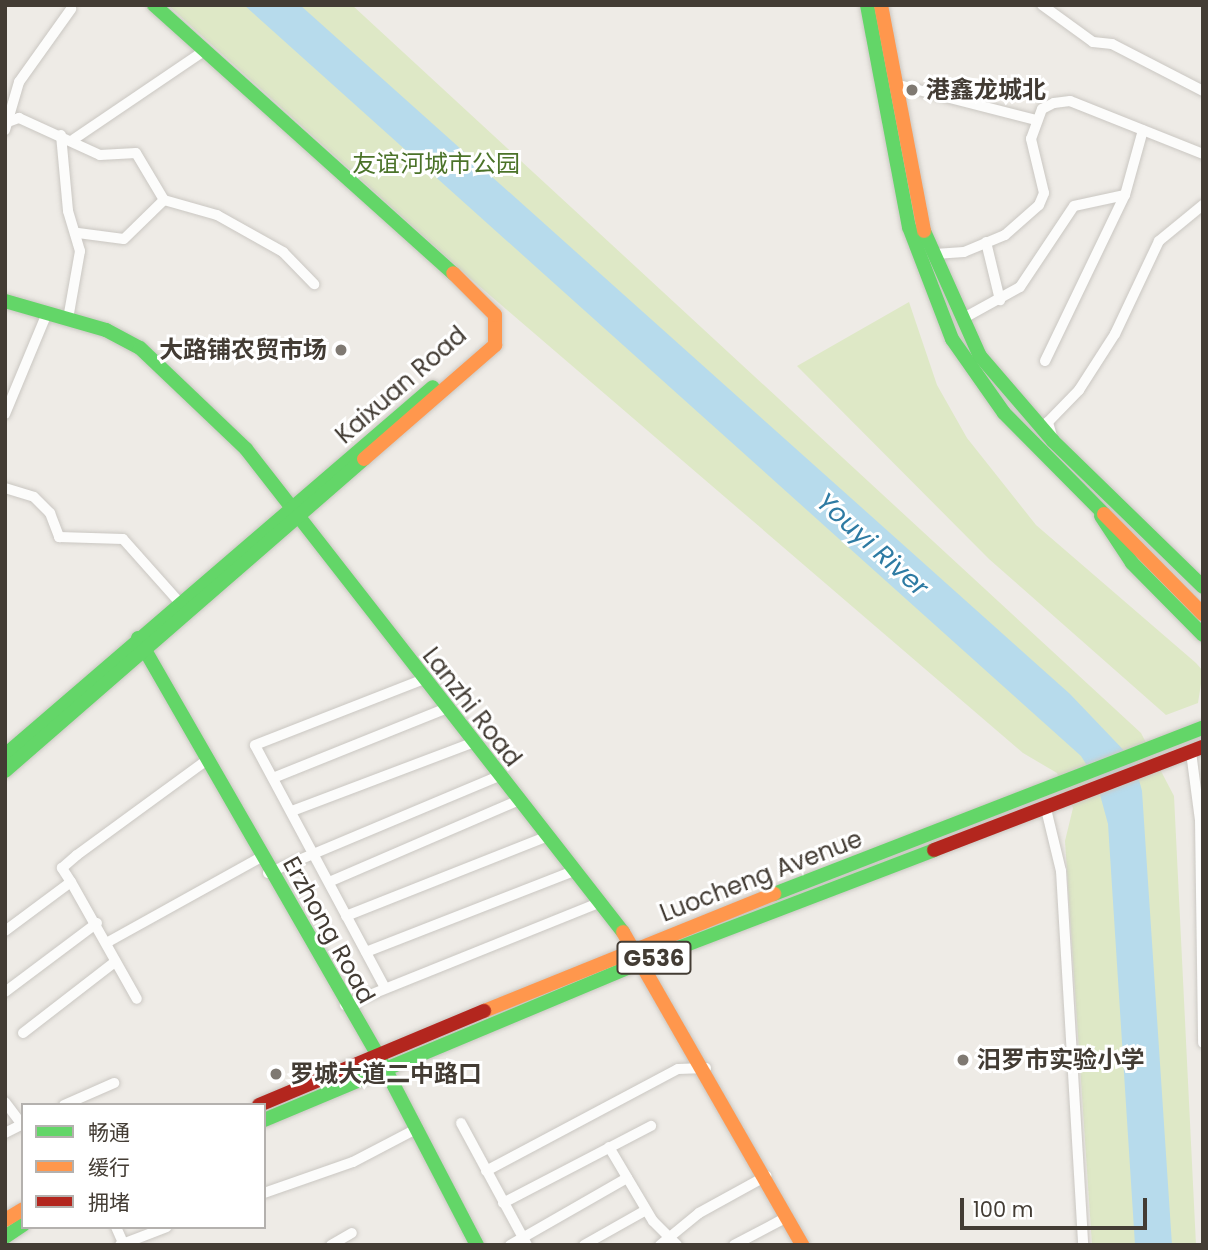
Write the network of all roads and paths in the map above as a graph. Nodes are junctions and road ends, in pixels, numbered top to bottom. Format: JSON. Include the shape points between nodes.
{"nodes":[{"id":1,"x":154,"y":5,"type":"edge"},
{"id":2,"x":867,"y":5,"type":"edge"},
{"id":3,"x":881,"y":5,"type":"edge"},
{"id":4,"x":1042,"y":5,"type":"edge"},
{"id":5,"x":71,"y":9,"type":"dead end"},
{"id":6,"x":204,"y":51,"type":"junction"},
{"id":7,"x":895,"y":85,"type":"junction"},
{"id":8,"x":1203,"y":91,"type":"edge"},
{"id":9,"x":1036,"y":120,"type":"junction"},
{"id":10,"x":8,"y":121,"type":"edge"},
{"id":11,"x":5,"y":130,"type":"edge"},
{"id":12,"x":1143,"y":130,"type":"junction"},
{"id":13,"x":61,"y":135,"type":"junction"},
{"id":14,"x":74,"y":139,"type":"junction"},
{"id":15,"x":1203,"y":154,"type":"edge"},
{"id":16,"x":1125,"y":195,"type":"junction"},
{"id":17,"x":164,"y":200,"type":"junction"},
{"id":18,"x":1203,"y":205,"type":"edge"},
{"id":19,"x":78,"y":233,"type":"junction"},
{"id":20,"x":986,"y":242,"type":"junction"},
{"id":21,"x":935,"y":254,"type":"junction"},
{"id":22,"x":314,"y":284,"type":"dead end"},
{"id":23,"x":1000,"y":300,"type":"junction"},
{"id":24,"x":5,"y":302,"type":"edge"},
{"id":25,"x":47,"y":313,"type":"junction"},
{"id":26,"x":68,"y":319,"type":"junction"},
{"id":27,"x":962,"y":319,"type":"junction"},
{"id":28,"x":1045,"y":361,"type":"dead end"},
{"id":29,"x":5,"y":414,"type":"edge"},
{"id":30,"x":1053,"y":441,"type":"junction"},
{"id":31,"x":5,"y":488,"type":"edge"},
{"id":32,"x":295,"y":516,"type":"junction"},
{"id":33,"x":1101,"y":516,"type":"junction"},
{"id":34,"x":1203,"y":587,"type":"edge"},
{"id":35,"x":181,"y":604,"type":"junction"},
{"id":36,"x":1203,"y":614,"type":"edge"},
{"id":37,"x":1203,"y":635,"type":"edge"},
{"id":38,"x":141,"y":643,"type":"junction"},
{"id":39,"x":422,"y":680,"type":"junction"},
{"id":40,"x":445,"y":709,"type":"junction"},
{"id":41,"x":1202,"y":728,"type":"edge"},
{"id":42,"x":472,"y":743,"type":"junction"},
{"id":43,"x":1197,"y":750,"type":"edge"},
{"id":44,"x":5,"y":755,"type":"edge"},
{"id":45,"x":206,"y":760,"type":"junction"},
{"id":46,"x":5,"y":771,"type":"edge"},
{"id":47,"x":496,"y":777,"type":"junction"},
{"id":48,"x":273,"y":778,"type":"junction"},
{"id":49,"x":517,"y":801,"type":"junction"},
{"id":50,"x":1048,"y":809,"type":"junction"},
{"id":51,"x":292,"y":811,"type":"junction"},
{"id":52,"x":546,"y":837,"type":"junction"},
{"id":53,"x":313,"y":850,"type":"junction"},
{"id":54,"x":263,"y":856,"type":"junction"},
{"id":55,"x":574,"y":871,"type":"junction"},
{"id":56,"x":268,"y":873,"type":"junction"},
{"id":57,"x":329,"y":881,"type":"junction"},
{"id":58,"x":71,"y":882,"type":"junction"},
{"id":59,"x":599,"y":903,"type":"junction"},
{"id":60,"x":346,"y":916,"type":"junction"},
{"id":61,"x":97,"y":923,"type":"junction"},
{"id":62,"x":5,"y":931,"type":"edge"},
{"id":63,"x":108,"y":942,"type":"junction"},
{"id":64,"x":634,"y":949,"type":"junction"},
{"id":65,"x":366,"y":952,"type":"junction"},
{"id":66,"x":644,"y":961,"type":"junction"},
{"id":67,"x":115,"y":962,"type":"junction"},
{"id":68,"x":384,"y":986,"type":"junction"},
{"id":69,"x":5,"y":992,"type":"edge"},
{"id":70,"x":137,"y":999,"type":"dead end"},
{"id":71,"x":345,"y":1005,"type":"junction"},
{"id":72,"x":23,"y":1033,"type":"dead end"},
{"id":73,"x":1203,"y":1043,"type":"edge"},
{"id":74,"x":378,"y":1055,"type":"junction"},
{"id":75,"x":706,"y":1068,"type":"junction"},
{"id":76,"x":385,"y":1072,"type":"junction"},
{"id":77,"x":114,"y":1083,"type":"dead end"},
{"id":78,"x":5,"y":1102,"type":"edge"},
{"id":79,"x":69,"y":1103,"type":"edge"},
{"id":80,"x":264,"y":1103,"type":"edge"},
{"id":81,"x":266,"y":1119,"type":"edge"},
{"id":82,"x":461,"y":1123,"type":"dead end"},
{"id":83,"x":21,"y":1124,"type":"edge"},
{"id":84,"x":21,"y":1125,"type":"edge"},
{"id":85,"x":651,"y":1126,"type":"dead end"},
{"id":86,"x":416,"y":1129,"type":"junction"},
{"id":87,"x":5,"y":1133,"type":"edge"},
{"id":88,"x":609,"y":1147,"type":"junction"},
{"id":89,"x":486,"y":1171,"type":"junction"},
{"id":90,"x":766,"y":1176,"type":"junction"},
{"id":91,"x":627,"y":1178,"type":"junction"},
{"id":92,"x":266,"y":1192,"type":"edge"},
{"id":93,"x":503,"y":1203,"type":"junction"},
{"id":94,"x":21,"y":1210,"type":"edge"},
{"id":95,"x":646,"y":1210,"type":"junction"},
{"id":96,"x":787,"y":1217,"type":"junction"},
{"id":97,"x":5,"y":1220,"type":"edge"},
{"id":98,"x":21,"y":1226,"type":"edge"},
{"id":99,"x":162,"y":1229,"type":"edge"},
{"id":100,"x":352,"y":1233,"type":"dead end"},
{"id":101,"x":5,"y":1237,"type":"edge"},
{"id":102,"x":525,"y":1241,"type":"edge"},
{"id":103,"x":674,"y":1242,"type":"edge"},
{"id":104,"x":122,"y":1244,"type":"edge"},
{"id":105,"x":331,"y":1245,"type":"edge"},
{"id":106,"x":477,"y":1245,"type":"edge"},
{"id":107,"x":510,"y":1245,"type":"edge"},
{"id":108,"x":584,"y":1245,"type":"edge"},
{"id":109,"x":660,"y":1245,"type":"edge"},
{"id":110,"x":734,"y":1245,"type":"edge"},
{"id":111,"x":802,"y":1245,"type":"edge"},
{"id":112,"x":1083,"y":1245,"type":"edge"}],
"edges":[{"from":1,"to":6,"type":"main road","name":"Kaixuan Road"},
{"from":2,"to":33,"type":"main road","via":[[909,227],[952,339],[1004,413]]},
{"from":3,"to":7,"type":"main road"},
{"from":4,"to":8,"type":"street","via":[[1093,42],[1112,44]]},
{"from":5,"to":10,"type":"street","via":[[19,82]]},
{"from":6,"to":14,"type":"street"},
{"from":6,"to":32,"type":"main road","name":"Kaixuan Road","via":[[495,315],[496,330]]},
{"from":7,"to":9,"type":"street"},
{"from":7,"to":21,"type":"main road","via":[[920,221]]},
{"from":9,"to":12,"type":"street","via":[[1042,109],[1070,101]]},
{"from":9,"to":20,"type":"street","via":[[1031,139],[1044,193],[1026,221]]},
{"from":10,"to":11,"type":"street"},
{"from":10,"to":13,"type":"street"},
{"from":12,"to":15,"type":"street"},
{"from":12,"to":16,"type":"street"},
{"from":13,"to":14,"type":"street"},
{"from":13,"to":19,"type":"street","via":[[68,211]]},
{"from":14,"to":17,"type":"street","via":[[100,155],[136,153]]},
{"from":16,"to":23,"type":"street","via":[[1074,206],[1028,279]]},
{"from":16,"to":28,"type":"street"},
{"from":17,"to":19,"type":"street","via":[[124,239]]},
{"from":17,"to":22,"type":"street","via":[[217,215],[283,252]]},
{"from":18,"to":30,"type":"street","via":[[1159,241],[1115,334],[1079,390],[1048,422]]},
{"from":19,"to":26,"type":"street"},
{"from":20,"to":21,"type":"street"},
{"from":20,"to":23,"type":"street"},
{"from":21,"to":27,"type":"main road"},
{"from":23,"to":27,"type":"street"},
{"from":24,"to":25,"type":"main road","name":"Lanzhi Road"},
{"from":25,"to":26,"type":"main road","name":"Lanzhi Road"},
{"from":25,"to":29,"type":"street"},
{"from":26,"to":32,"type":"main road","name":"Lanzhi Road","via":[[106,330],[168,369],[218,416]]},
{"from":27,"to":30,"type":"main road","via":[[999,383]]},
{"from":30,"to":34,"type":"main road"},
{"from":31,"to":35,"type":"street","via":[[34,497],[50,513],[60,537],[123,539]]},
{"from":32,"to":35,"type":"main road","name":"Kaixuan Road"},
{"from":32,"to":38,"type":"main road"},
{"from":32,"to":39,"type":"main road","name":"Lanzhi Road"},
{"from":33,"to":36,"type":"main road"},
{"from":33,"to":37,"type":"main road","via":[[1132,563]]},
{"from":35,"to":38,"type":"main road","name":"Kaixuan Road"},
{"from":38,"to":44,"type":"main road","name":"Kaixuan Road"},
{"from":38,"to":45,"type":"main road","name":"Erzhong Road"},
{"from":38,"to":46,"type":"main road"},
{"from":39,"to":40,"type":"main road","name":"Lanzhi Road"},
{"from":39,"to":48,"type":"street","via":[[255,745]]},
{"from":40,"to":42,"type":"main road","name":"Lanzhi Road"},
{"from":40,"to":48,"type":"street"},
{"from":41,"to":64,"type":"main road","name":"Luocheng Avenue","number":"G536"},
{"from":42,"to":47,"type":"main road","name":"Lanzhi Road"},
{"from":42,"to":51,"type":"street"},
{"from":43,"to":50,"type":"main road","name":"Luocheng Avenue","number":"G536"},
{"from":43,"to":73,"type":"street"},
{"from":45,"to":54,"type":"main road","name":"Erzhong Road"},
{"from":45,"to":58,"type":"street","via":[[69,862],[62,869]]},
{"from":47,"to":49,"type":"main road","name":"Lanzhi Road"},
{"from":47,"to":53,"type":"street"},
{"from":48,"to":51,"type":"street"},
{"from":49,"to":52,"type":"main road","name":"Lanzhi Road"},
{"from":49,"to":57,"type":"street"},
{"from":50,"to":66,"type":"main road","name":"Luocheng Avenue","number":"G536"},
{"from":50,"to":112,"type":"street","via":[[1061,871]]},
{"from":51,"to":53,"type":"street"},
{"from":52,"to":55,"type":"main road","name":"Lanzhi Road"},
{"from":52,"to":60,"type":"street"},
{"from":53,"to":56,"type":"street"},
{"from":53,"to":57,"type":"street"},
{"from":54,"to":56,"type":"main road","name":"Erzhong Road"},
{"from":54,"to":63,"type":"street"},
{"from":55,"to":59,"type":"main road","name":"Lanzhi Road"},
{"from":55,"to":65,"type":"street"},
{"from":56,"to":71,"type":"main road","name":"Erzhong Road"},
{"from":57,"to":60,"type":"street"},
{"from":58,"to":61,"type":"street"},
{"from":58,"to":62,"type":"street"},
{"from":59,"to":64,"type":"main road","name":"Lanzhi Road"},
{"from":59,"to":68,"type":"street"},
{"from":60,"to":65,"type":"street"},
{"from":61,"to":63,"type":"street"},
{"from":61,"to":69,"type":"street"},
{"from":63,"to":67,"type":"street"},
{"from":64,"to":66,"type":"main road","name":"Lanzhi Road"},
{"from":64,"to":74,"type":"main road","name":"Luocheng Avenue","number":"G536"},
{"from":65,"to":68,"type":"street"},
{"from":66,"to":75,"type":"main road","name":"Lanzhi Road"},
{"from":66,"to":76,"type":"main road","name":"Luocheng Avenue","number":"G536"},
{"from":67,"to":70,"type":"street"},
{"from":67,"to":72,"type":"street"},
{"from":68,"to":71,"type":"street"},
{"from":71,"to":74,"type":"main road","name":"Erzhong Road"},
{"from":74,"to":76,"type":"main road","name":"Erzhong Road"},
{"from":74,"to":80,"type":"main road","name":"Luocheng Avenue","number":"G536"},
{"from":75,"to":89,"type":"street","via":[[678,1069]]},
{"from":75,"to":90,"type":"main road","name":"Lanzhi Road"},
{"from":76,"to":81,"type":"main road","name":"Luocheng Avenue","number":"G536"},
{"from":76,"to":86,"type":"main road","name":"Erzhong Road"},
{"from":77,"to":79,"type":"street"},
{"from":78,"to":83,"type":"street"},
{"from":82,"to":89,"type":"street"},
{"from":84,"to":87,"type":"street"},
{"from":85,"to":88,"type":"street"},
{"from":86,"to":92,"type":"street","via":[[353,1162]]},
{"from":86,"to":106,"type":"main road","name":"Erzhong Road"},
{"from":88,"to":91,"type":"street"},
{"from":88,"to":93,"type":"street"},
{"from":89,"to":93,"type":"street"},
{"from":90,"to":96,"type":"main road","name":"Lanzhi Road"},
{"from":90,"to":103,"type":"street","via":[[699,1213]]},
{"from":91,"to":95,"type":"street"},
{"from":91,"to":102,"type":"street"},
{"from":93,"to":102,"type":"street"},
{"from":94,"to":97,"type":"main road"},
{"from":95,"to":103,"type":"street"},
{"from":95,"to":108,"type":"street"},
{"from":96,"to":110,"type":"street"},
{"from":96,"to":111,"type":"main road","name":"Lanzhi Road"},
{"from":98,"to":101,"type":"main road"},
{"from":99,"to":104,"type":"street"},
{"from":100,"to":105,"type":"street"},
{"from":102,"to":107,"type":"street"},
{"from":103,"to":109,"type":"street"}]}
